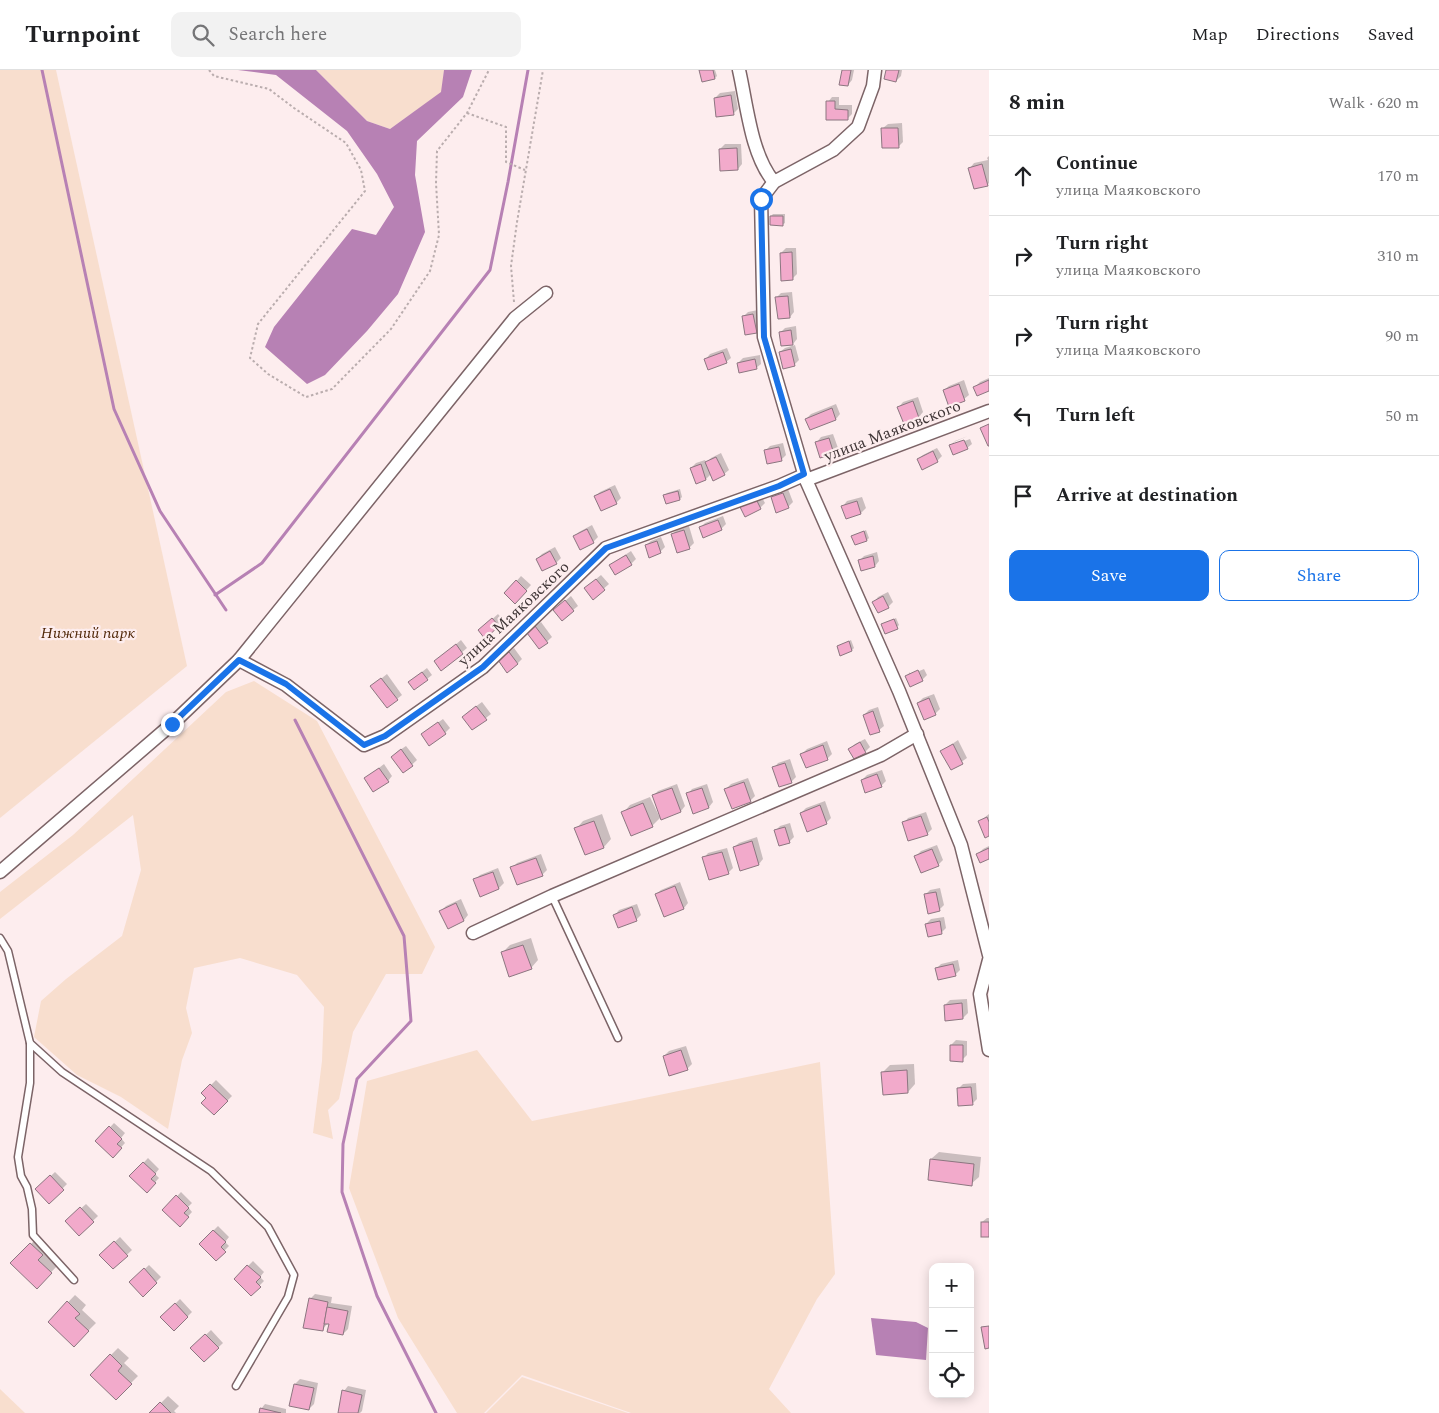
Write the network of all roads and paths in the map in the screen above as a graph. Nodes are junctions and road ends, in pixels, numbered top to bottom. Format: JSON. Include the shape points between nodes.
{"nodes":[{"id":1,"x":209,"y":70,"type":"edge"},
{"id":2,"x":489,"y":70,"type":"edge"},
{"id":3,"x":544,"y":70,"type":"edge"},
{"id":4,"x":740,"y":70,"type":"edge"},
{"id":5,"x":875,"y":70,"type":"edge"},
{"id":6,"x":466,"y":113,"type":"junction"},
{"id":7,"x":526,"y":170,"type":"junction"},
{"id":8,"x":774,"y":182,"type":"junction"},
{"id":9,"x":546,"y":293,"type":"dead end"},
{"id":10,"x":515,"y":318,"type":"junction"},
{"id":11,"x":989,"y":411,"type":"edge"},
{"id":12,"x":805,"y":477,"type":"junction"},
{"id":13,"x":239,"y":660,"type":"junction"},
{"id":14,"x":917,"y":734,"type":"junction"},
{"id":15,"x":0,"y":872,"type":"edge"},
{"id":16,"x":552,"y":896,"type":"junction"},
{"id":17,"x":473,"y":933,"type":"dead end"},
{"id":18,"x":0,"y":938,"type":"edge"},
{"id":19,"x":989,"y":955,"type":"edge"},
{"id":20,"x":989,"y":960,"type":"edge"},
{"id":21,"x":618,"y":1038,"type":"dead end"},
{"id":22,"x":30,"y":1043,"type":"junction"},
{"id":23,"x":989,"y":1050,"type":"edge"},
{"id":24,"x":74,"y":1280,"type":"dead end"},
{"id":25,"x":236,"y":1386,"type":"dead end"}],
"edges":[{"from":1,"to":6,"type":"path","via":[[214,76],[269,89],[346,143],[361,170],[364,191],[258,324],[250,358],[268,374],[306,397],[332,388],[385,335],[430,271],[439,235],[437,151]]},
{"from":2,"to":6,"type":"path"},
{"from":3,"to":7,"type":"path"},
{"from":4,"to":8,"type":"street","via":[[755,144],[766,173]]},
{"from":5,"to":8,"type":"street","name":"улица Маяковского","via":[[873,86],[858,127],[833,150]]},
{"from":6,"to":7,"type":"path","via":[[506,127],[506,162]]},
{"from":7,"to":10,"type":"path","via":[[511,266]]},
{"from":8,"to":12,"type":"street","name":"улица Маяковского","via":[[761,199],[764,337]]},
{"from":9,"to":10,"type":"street"},
{"from":10,"to":13,"type":"street"},
{"from":11,"to":12,"type":"street","name":"улица Маяковского"},
{"from":12,"to":13,"type":"street","name":"улица Маяковского","via":[[606,548],[483,667],[385,736],[364,745],[286,684]]},
{"from":12,"to":14,"type":"street","name":"улица Маяковского"},
{"from":13,"to":15,"type":"street","via":[[172,724]]},
{"from":14,"to":16,"type":"street","via":[[881,755]]},
{"from":14,"to":19,"type":"street","name":"улица Маяковского","via":[[961,845]]},
{"from":16,"to":17,"type":"street"},
{"from":16,"to":21,"type":"lane"},
{"from":18,"to":22,"type":"lane","via":[[8,951]]},
{"from":20,"to":23,"type":"street","via":[[980,994]]},
{"from":22,"to":24,"type":"lane","via":[[30,1083],[18,1156],[21,1176],[28,1186],[34,1235]]},
{"from":22,"to":25,"type":"lane","via":[[62,1072],[211,1171],[268,1227],[294,1275],[288,1297]]}]}
